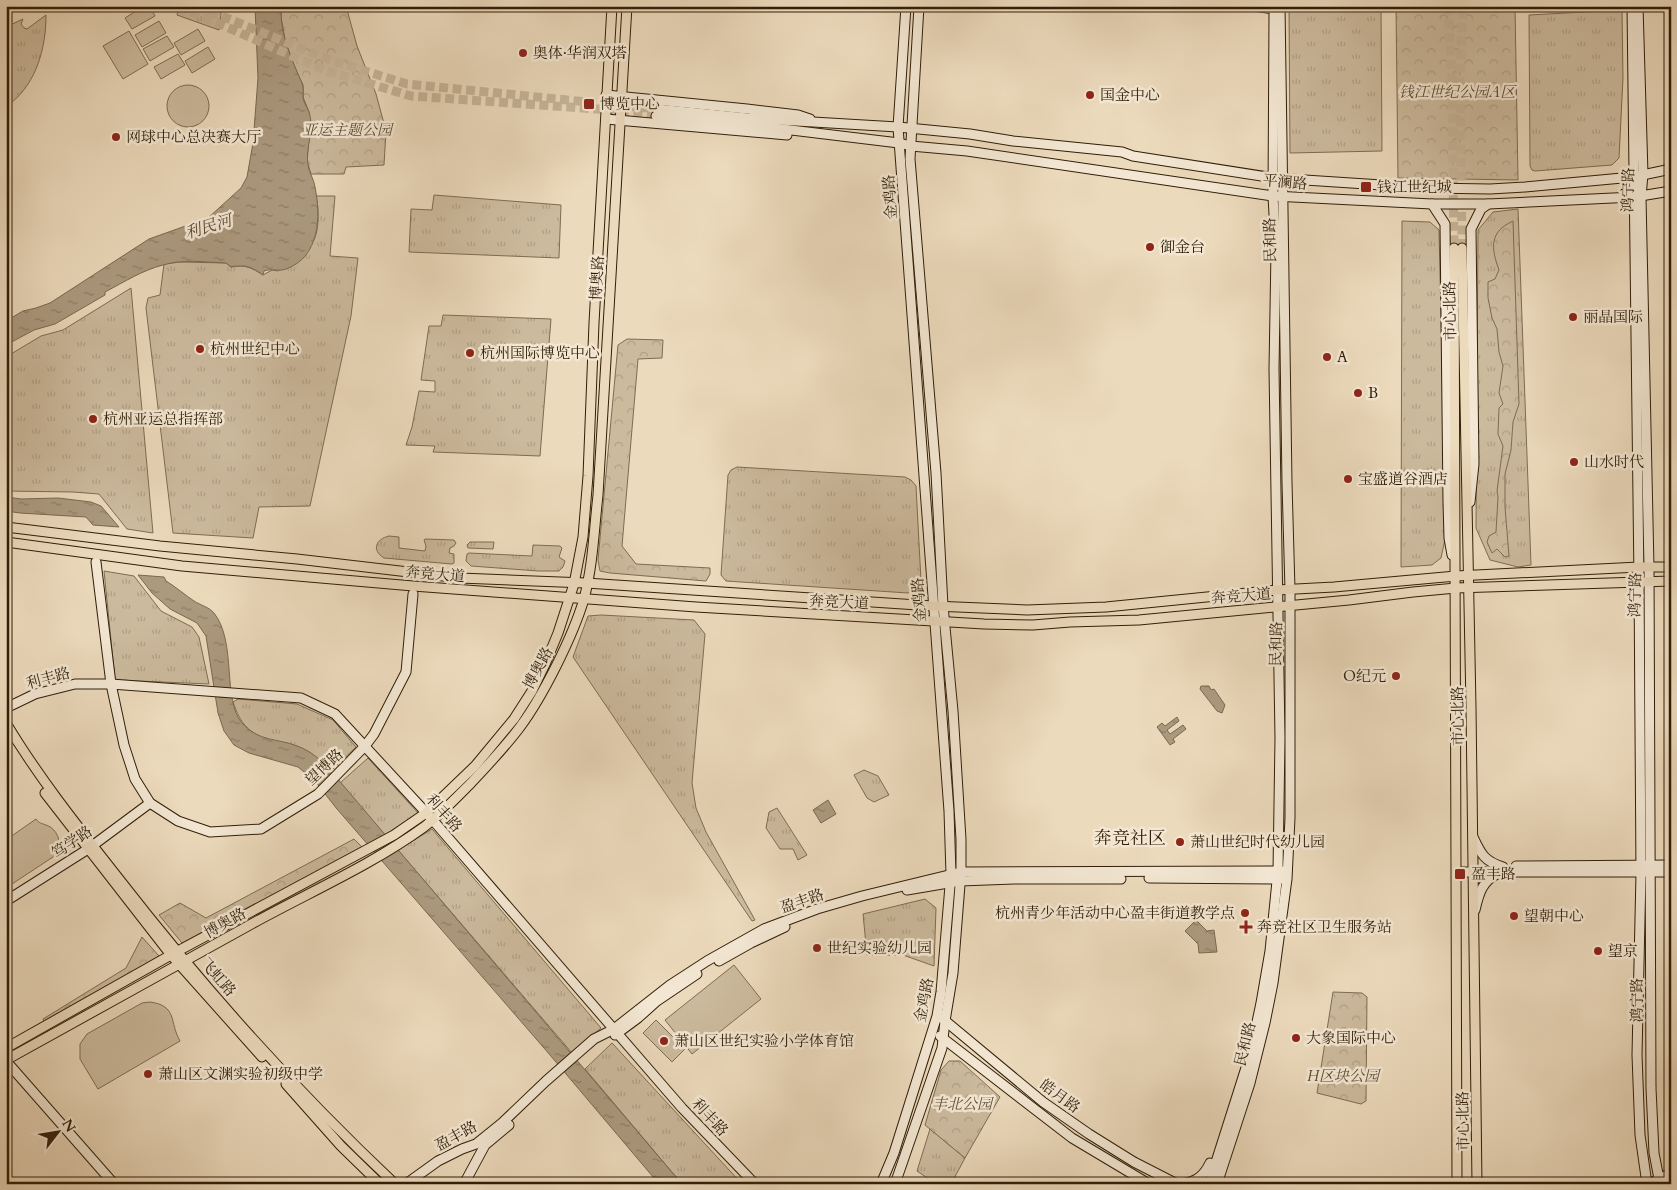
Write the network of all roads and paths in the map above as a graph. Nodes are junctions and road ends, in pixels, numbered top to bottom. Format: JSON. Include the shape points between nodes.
{"nodes":[{"id":1,"x":612,"y":6,"type":"edge"},
{"id":2,"x":617,"y":6,"type":"edge"},
{"id":3,"x":625,"y":6,"type":"edge"},
{"id":4,"x":906,"y":6,"type":"edge"},
{"id":5,"x":919,"y":6,"type":"edge"},
{"id":6,"x":1253,"y":6,"type":"edge"},
{"id":7,"x":1632,"y":6,"type":"edge"},
{"id":8,"x":1638,"y":6,"type":"edge"},
{"id":9,"x":1277,"y":8,"type":"edge"},
{"id":10,"x":613,"y":96,"type":"junction"},
{"id":11,"x":606,"y":118,"type":"junction"},
{"id":12,"x":620,"y":120,"type":"junction"},
{"id":13,"x":815,"y":121,"type":"junction"},
{"id":14,"x":898,"y":126,"type":"junction"},
{"id":15,"x":912,"y":128,"type":"junction"},
{"id":16,"x":900,"y":146,"type":"junction"},
{"id":17,"x":911,"y":146,"type":"junction"},
{"id":18,"x":1671,"y":169,"type":"edge"},
{"id":19,"x":1643,"y":174,"type":"junction"},
{"id":20,"x":1633,"y":177,"type":"junction"},
{"id":21,"x":1278,"y":178,"type":"junction"},
{"id":22,"x":1671,"y":191,"type":"edge"},
{"id":23,"x":1278,"y":196,"type":"junction"},
{"id":24,"x":1637,"y":197,"type":"junction"},
{"id":25,"x":1432,"y":204,"type":"junction"},
{"id":26,"x":1488,"y":204,"type":"junction"},
{"id":27,"x":1468,"y":527,"type":"junction"},
{"id":28,"x":6,"y":528,"type":"edge"},
{"id":29,"x":6,"y":542,"type":"edge"},
{"id":30,"x":96,"y":562,"type":"dead end"},
{"id":31,"x":1639,"y":567,"type":"junction"},
{"id":32,"x":1649,"y":567,"type":"junction"},
{"id":33,"x":1671,"y":567,"type":"edge"},
{"id":34,"x":1456,"y":576,"type":"junction"},
{"id":35,"x":1469,"y":576,"type":"junction"},
{"id":36,"x":1644,"y":581,"type":"junction"},
{"id":37,"x":1671,"y":581,"type":"edge"},
{"id":38,"x":574,"y":584,"type":"junction"},
{"id":39,"x":586,"y":584,"type":"junction"},
{"id":40,"x":1456,"y":588,"type":"junction"},
{"id":41,"x":1469,"y":588,"type":"junction"},
{"id":42,"x":1277,"y":590,"type":"junction"},
{"id":43,"x":1290,"y":590,"type":"junction"},
{"id":44,"x":413,"y":594,"type":"dead end"},
{"id":45,"x":570,"y":598,"type":"junction"},
{"id":46,"x":584,"y":599,"type":"junction"},
{"id":47,"x":1290,"y":605,"type":"junction"},
{"id":48,"x":933,"y":606,"type":"junction"},
{"id":49,"x":943,"y":606,"type":"junction"},
{"id":50,"x":1278,"y":606,"type":"junction"},
{"id":51,"x":934,"y":621,"type":"junction"},
{"id":52,"x":945,"y":622,"type":"junction"},
{"id":53,"x":111,"y":684,"type":"junction"},
{"id":54,"x":6,"y":708,"type":"edge"},
{"id":55,"x":6,"y":723,"type":"edge"},
{"id":56,"x":6,"y":735,"type":"edge"},
{"id":57,"x":365,"y":746,"type":"junction"},
{"id":58,"x":150,"y":803,"type":"junction"},
{"id":59,"x":429,"y":816,"type":"junction"},
{"id":60,"x":1472,"y":837,"type":"junction"},
{"id":61,"x":396,"y":839,"type":"junction"},
{"id":62,"x":90,"y":847,"type":"junction"},
{"id":63,"x":1671,"y":865,"type":"edge"},
{"id":64,"x":1457,"y":869,"type":"junction"},
{"id":65,"x":1472,"y":869,"type":"junction"},
{"id":66,"x":1503,"y":869,"type":"junction"},
{"id":67,"x":1645,"y":869,"type":"junction"},
{"id":68,"x":1671,"y":872,"type":"edge"},
{"id":69,"x":1277,"y":875,"type":"junction"},
{"id":70,"x":1288,"y":875,"type":"junction"},
{"id":71,"x":961,"y":877,"type":"junction"},
{"id":72,"x":951,"y":878,"type":"junction"},
{"id":73,"x":6,"y":901,"type":"edge"},
{"id":74,"x":1474,"y":918,"type":"junction"},
{"id":75,"x":174,"y":953,"type":"junction"},
{"id":76,"x":183,"y":963,"type":"junction"},
{"id":77,"x":941,"y":1018,"type":"junction"},
{"id":78,"x":616,"y":1031,"type":"junction"},
{"id":79,"x":932,"y":1031,"type":"junction"},
{"id":80,"x":943,"y":1038,"type":"junction"},
{"id":81,"x":6,"y":1048,"type":"edge"},
{"id":82,"x":6,"y":1061,"type":"edge"},
{"id":83,"x":1230,"y":1117,"type":"junction"},
{"id":84,"x":1233,"y":1133,"type":"junction"},
{"id":85,"x":1671,"y":1173,"type":"edge"},
{"id":86,"x":1659,"y":1182,"type":"edge"},
{"id":87,"x":114,"y":1184,"type":"edge"},
{"id":88,"x":380,"y":1184,"type":"edge"},
{"id":89,"x":395,"y":1184,"type":"edge"},
{"id":90,"x":406,"y":1184,"type":"edge"},
{"id":91,"x":464,"y":1184,"type":"edge"},
{"id":92,"x":755,"y":1184,"type":"edge"},
{"id":93,"x":881,"y":1184,"type":"edge"},
{"id":94,"x":894,"y":1184,"type":"edge"},
{"id":95,"x":1149,"y":1184,"type":"edge"},
{"id":96,"x":1179,"y":1184,"type":"edge"},
{"id":97,"x":1209,"y":1184,"type":"edge"},
{"id":98,"x":1217,"y":1184,"type":"edge"},
{"id":99,"x":1222,"y":1184,"type":"edge"},
{"id":100,"x":1457,"y":1184,"type":"edge"},
{"id":101,"x":1478,"y":1184,"type":"edge"},
{"id":102,"x":1648,"y":1184,"type":"edge"}],
"edges":[{"from":1,"to":10,"type":"main road","name":"博奥路"},
{"from":2,"to":10,"type":"main road"},
{"from":3,"to":10,"type":"main road","name":"博奥路","via":[[626,30]]},
{"from":4,"to":14,"type":"main road","name":"金鸡路"},
{"from":5,"to":15,"type":"main road","name":"金鸡路"},
{"from":6,"to":9,"type":"main road"},
{"from":7,"to":20,"type":"main road","name":"鸿宁路"},
{"from":8,"to":19,"type":"main road","name":"鸿宁路"},
{"from":9,"to":21,"type":"main road","name":"民和路"},
{"from":10,"to":11,"type":"main road","name":"博奥路"},
{"from":10,"to":12,"type":"main road","name":"博奥路"},
{"from":10,"to":13,"type":"main road","via":[[747,108],[798,115]]},
{"from":11,"to":12,"type":"main road"},
{"from":11,"to":38,"type":"main road","name":"博奥路","via":[[588,476],[583,537]]},
{"from":12,"to":16,"type":"main road"},
{"from":12,"to":39,"type":"main road","name":"博奥路","via":[[598,495]]},
{"from":13,"to":14,"type":"main road","name":"平澜路"},
{"from":13,"to":16,"type":"main road","via":[[657,112]]},
{"from":14,"to":15,"type":"main road","name":"平澜路"},
{"from":14,"to":16,"type":"main road","name":"金鸡路"},
{"from":15,"to":17,"type":"main road","name":"金鸡路"},
{"from":15,"to":21,"type":"main road","name":"平澜路","via":[[1122,152]]},
{"from":16,"to":17,"type":"main road","name":"平澜路"},
{"from":16,"to":48,"type":"main road","name":"金鸡路"},
{"from":17,"to":23,"type":"main road","name":"平澜路","via":[[967,151]]},
{"from":17,"to":49,"type":"main road","name":"金鸡路","via":[[937,478]]},
{"from":18,"to":19,"type":"main road","name":"平澜路"},
{"from":19,"to":20,"type":"main road","name":"平澜路"},
{"from":19,"to":24,"type":"main road","name":"鸿宁路"},
{"from":20,"to":21,"type":"main road","name":"平澜路","via":[[1490,189]]},
{"from":20,"to":24,"type":"main road","name":"鸿宁路"},
{"from":21,"to":23,"type":"main road","name":"民和路"},
{"from":22,"to":24,"type":"main road","name":"平澜路"},
{"from":23,"to":25,"type":"main road","name":"平澜路"},
{"from":23,"to":42,"type":"main road","name":"民和路","via":[[1274,370]]},
{"from":23,"to":43,"type":"main road","name":"民和路"},
{"from":24,"to":26,"type":"main road","name":"平澜路"},
{"from":24,"to":31,"type":"main road","name":"鸿宁路"},
{"from":24,"to":32,"type":"main road","name":"鸿宁路"},
{"from":25,"to":26,"type":"main road","name":"平澜路"},
{"from":25,"to":34,"type":"main road","via":[[1445,224],[1449,538]]},
{"from":26,"to":27,"type":"main road","via":[[1481,209],[1471,229],[1474,464]]},
{"from":27,"to":34,"type":"main road","name":"市心北路","via":[[1458,248]]},
{"from":27,"to":35,"type":"main road","name":"市心北路"},
{"from":28,"to":38,"type":"main road","name":"奔竞大道","via":[[460,578]]},
{"from":29,"to":45,"type":"main road","name":"奔竞大道","via":[[182,566]]},
{"from":30,"to":53,"type":"main road"},
{"from":31,"to":32,"type":"main road","name":"奔竞大道"},
{"from":31,"to":35,"type":"main road","name":"奔竞大道"},
{"from":31,"to":36,"type":"main road","name":"鸿宁路"},
{"from":32,"to":33,"type":"main road","name":"奔竞大道"},
{"from":32,"to":36,"type":"main road","name":"鸿宁路"},
{"from":34,"to":35,"type":"main road","name":"奔竞大道"},
{"from":34,"to":40,"type":"main road","name":"市心北路"},
{"from":34,"to":43,"type":"main road","name":"奔竞大道"},
{"from":35,"to":41,"type":"main road","name":"市心北路"},
{"from":36,"to":37,"type":"main road","name":"奔竞大道"},
{"from":36,"to":41,"type":"main road","name":"奔竞大道"},
{"from":36,"to":67,"type":"main road","name":"鸿宁路"},
{"from":38,"to":39,"type":"main road","name":"奔竞大道"},
{"from":38,"to":45,"type":"main road","name":"博奥路"},
{"from":39,"to":46,"type":"main road","name":"博奥路"},
{"from":39,"to":48,"type":"main road","name":"奔竞大道"},
{"from":40,"to":41,"type":"main road","name":"奔竞大道"},
{"from":40,"to":47,"type":"main road","name":"奔竞大道"},
{"from":40,"to":64,"type":"main road","name":"市心北路"},
{"from":41,"to":60,"type":"main road","name":"市心北路"},
{"from":42,"to":43,"type":"main road","name":"奔竞大道"},
{"from":42,"to":49,"type":"main road","name":"奔竞大道","via":[[1106,607],[1027,610]]},
{"from":42,"to":50,"type":"main road","name":"民和路"},
{"from":43,"to":47,"type":"main road","name":"民和路"},
{"from":44,"to":57,"type":"main road","name":"望博路","via":[[406,672]]},
{"from":45,"to":46,"type":"main road","name":"奔竞大道"},
{"from":45,"to":59,"type":"main road","name":"博奥路","via":[[532,691],[475,766]]},
{"from":46,"to":51,"type":"main road","name":"奔竞大道"},
{"from":46,"to":59,"type":"main road","name":"博奥路","via":[[558,660],[520,727],[455,799]]},
{"from":47,"to":50,"type":"main road","name":"奔竞大道"},
{"from":47,"to":70,"type":"main road","name":"民和路"},
{"from":48,"to":49,"type":"main road","name":"奔竞大道"},
{"from":48,"to":51,"type":"main road","name":"金鸡路"},
{"from":49,"to":52,"type":"main road","name":"金鸡路"},
{"from":50,"to":52,"type":"main road","name":"奔竞大道","via":[[1139,620],[1033,625]]},
{"from":50,"to":69,"type":"main road","name":"民和路"},
{"from":51,"to":52,"type":"main road","name":"奔竞大道"},
{"from":51,"to":72,"type":"main road","name":"金鸡路"},
{"from":52,"to":71,"type":"main road","name":"金鸡路","via":[[954,711],[962,839]]},
{"from":53,"to":54,"type":"main road","name":"利丰路","via":[[75,684],[34,694]]},
{"from":53,"to":57,"type":"main road","name":"利丰路","via":[[301,698],[335,714]]},
{"from":53,"to":58,"type":"main road","via":[[124,746],[135,779]]},
{"from":55,"to":62,"type":"main road","name":"飞虹路"},
{"from":56,"to":62,"type":"main road","name":"飞虹路","via":[[49,798]]},
{"from":57,"to":58,"type":"main road","name":"望博路","via":[[318,794],[261,829],[210,832],[178,821]]},
{"from":57,"to":59,"type":"main road","name":"利丰路"},
{"from":58,"to":62,"type":"main road","name":"笃学路"},
{"from":59,"to":61,"type":"main road","name":"博奥路"},
{"from":59,"to":78,"type":"main road","name":"利丰路"},
{"from":60,"to":65,"type":"main road","name":"市心北路"},
{"from":60,"to":66,"type":"main road","via":[[1484,858]]},
{"from":61,"to":75,"type":"main road","name":"博奥路","via":[[369,849]]},
{"from":61,"to":76,"type":"main road","name":"博奥路","via":[[375,858]]},
{"from":62,"to":73,"type":"main road","name":"笃学路"},
{"from":62,"to":75,"type":"main road","name":"飞虹路"},
{"from":63,"to":67,"type":"main road"},
{"from":64,"to":65,"type":"main road"},
{"from":64,"to":100,"type":"main road","name":"市心北路"},
{"from":65,"to":66,"type":"main road"},
{"from":65,"to":74,"type":"main road","name":"市心北路"},
{"from":66,"to":67,"type":"main road"},
{"from":66,"to":74,"type":"main road","via":[[1480,891]]},
{"from":67,"to":68,"type":"main road"},
{"from":67,"to":86,"type":"main road","name":"鸿宁路","via":[[1651,1088],[1654,1153]]},
{"from":67,"to":102,"type":"main road","name":"鸿宁路","via":[[1637,1088]]},
{"from":69,"to":70,"type":"main road","name":"盈丰路"},
{"from":69,"to":71,"type":"main road","name":"盈丰路"},
{"from":69,"to":83,"type":"main road","name":"民和路","via":[[1261,1003],[1250,1055]]},
{"from":70,"to":84,"type":"main road","name":"民和路","via":[[1265,1023]]},
{"from":71,"to":72,"type":"main road","name":"盈丰路"},
{"from":71,"to":77,"type":"main road","name":"金鸡路","via":[[953,973]]},
{"from":72,"to":77,"type":"main road","name":"金鸡路"},
{"from":72,"to":78,"type":"main road","name":"盈丰路","via":[[862,896],[764,930],[670,985]]},
{"from":74,"to":101,"type":"main road","name":"市心北路"},
{"from":75,"to":76,"type":"main road","name":"飞虹路"},
{"from":75,"to":81,"type":"main road","name":"博奥路"},
{"from":76,"to":82,"type":"main road","name":"博奥路"},
{"from":76,"to":88,"type":"main road","name":"飞虹路","via":[[341,1146]]},
{"from":76,"to":89,"type":"main road","name":"飞虹路","via":[[293,1084]]},
{"from":77,"to":79,"type":"main road","name":"金鸡路"},
{"from":77,"to":80,"type":"main road","name":"金鸡路"},
{"from":77,"to":96,"type":"main road","name":"皓月路","via":[[1069,1120],[1134,1162]]},
{"from":78,"to":90,"type":"main road","name":"盈丰路","via":[[594,1039],[476,1144],[438,1161]]},
{"from":78,"to":91,"type":"main road","name":"盈丰路","via":[[551,1083],[486,1145]]},
{"from":78,"to":92,"type":"main road","name":"利丰路","via":[[682,1108]]},
{"from":79,"to":80,"type":"main road","name":"皓月路"},
{"from":79,"to":93,"type":"main road","name":"金鸡路","via":[[894,1153]]},
{"from":80,"to":94,"type":"main road","name":"金鸡路"},
{"from":80,"to":95,"type":"main road","name":"皓月路","via":[[1072,1138]]},
{"from":82,"to":87,"type":"main road"},
{"from":83,"to":96,"type":"main road","via":[[1206,1174],[1189,1183]]},
{"from":83,"to":97,"type":"main road","name":"民和路"},
{"from":84,"to":98,"type":"main road","name":"民和路"},
{"from":84,"to":99,"type":"main road","via":[[1234,1142]]},
{"from":85,"to":86,"type":"main road"},
{"from":86,"to":102,"type":"main road"}]}
